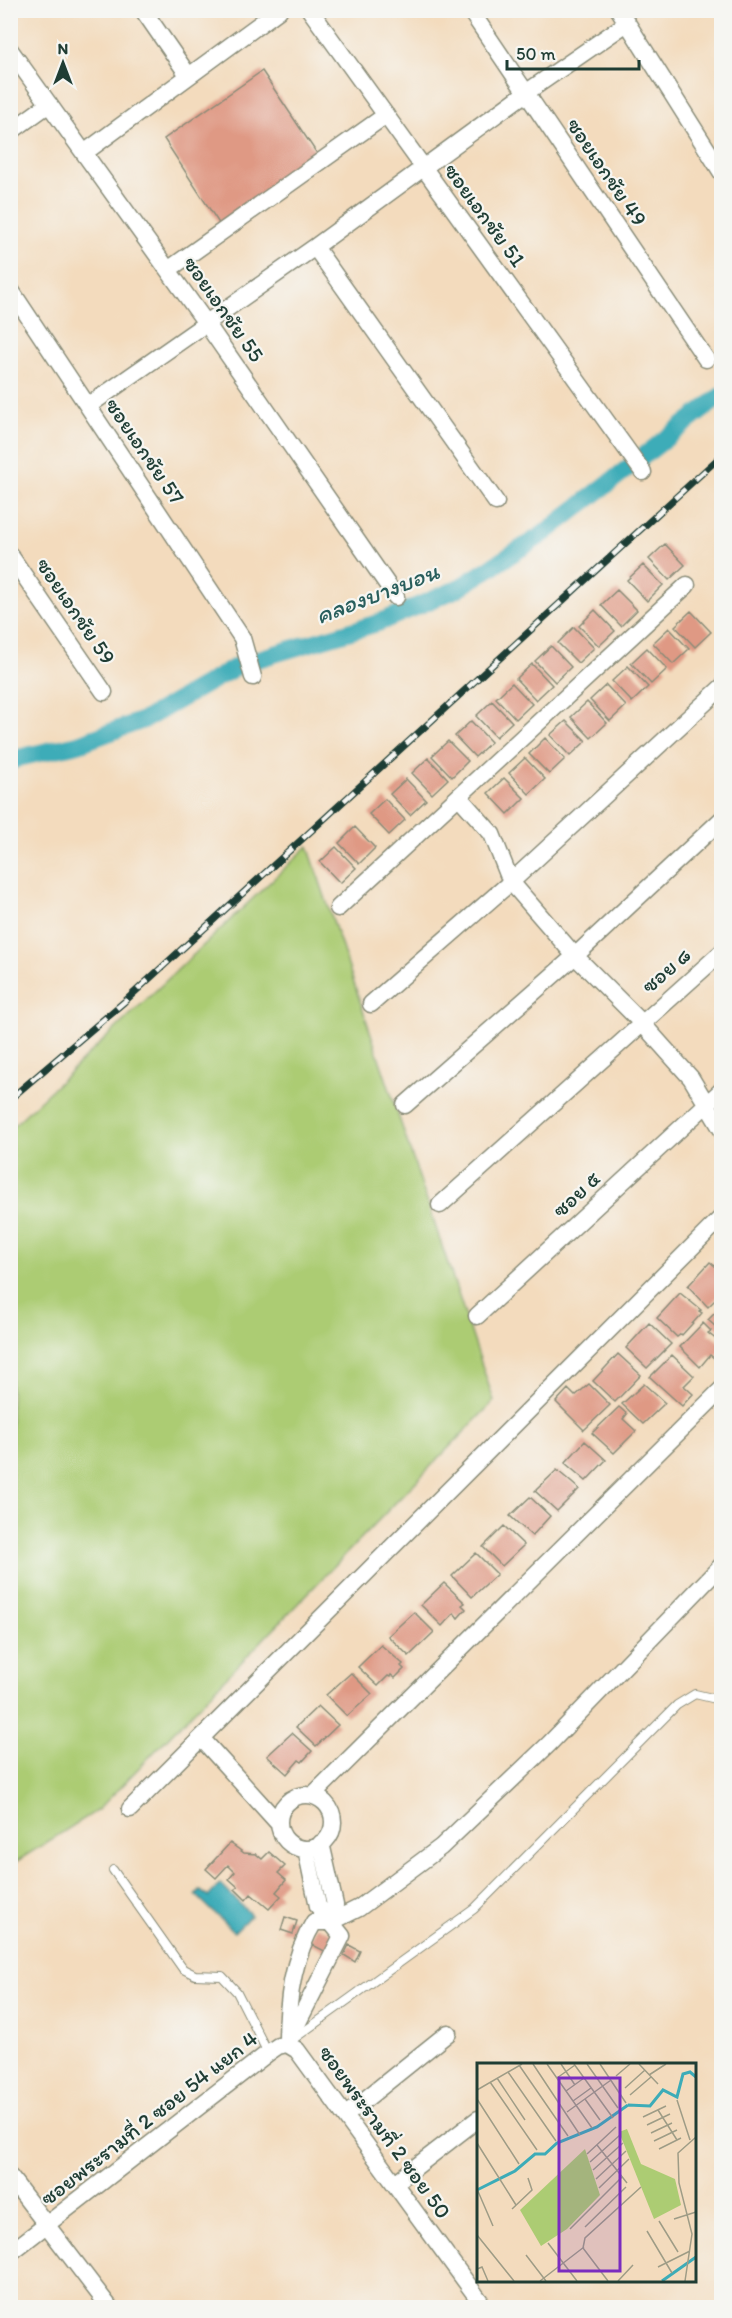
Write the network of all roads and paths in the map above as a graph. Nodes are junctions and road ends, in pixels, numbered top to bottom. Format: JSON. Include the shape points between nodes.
{"nodes":[{"id":1,"x":143,"y":10,"type":"edge"},
{"id":2,"x":279,"y":10,"type":"edge"},
{"id":3,"x":310,"y":10,"type":"edge"},
{"id":4,"x":470,"y":10,"type":"edge"},
{"id":5,"x":623,"y":17,"type":"edge"},
{"id":6,"x":10,"y":50,"type":"edge"},
{"id":7,"x":188,"y":75,"type":"junction"},
{"id":8,"x":527,"y":92,"type":"junction"},
{"id":9,"x":49,"y":104,"type":"junction"},
{"id":10,"x":386,"y":115,"type":"junction"},
{"id":11,"x":10,"y":132,"type":"edge"},
{"id":12,"x":84,"y":153,"type":"junction"},
{"id":13,"x":423,"y":167,"type":"junction"},
{"id":14,"x":722,"y":173,"type":"edge"},
{"id":15,"x":315,"y":247,"type":"junction"},
{"id":16,"x":168,"y":270,"type":"junction"},
{"id":17,"x":10,"y":289,"type":"edge"},
{"id":18,"x":206,"y":323,"type":"junction"},
{"id":19,"x":706,"y":359,"type":"dead end"},
{"id":20,"x":88,"y":405,"type":"junction"},
{"id":21,"x":643,"y":472,"type":"dead end"},
{"id":22,"x":496,"y":502,"type":"dead end"},
{"id":23,"x":10,"y":555,"type":"edge"},
{"id":24,"x":687,"y":585,"type":"dead end"},
{"id":25,"x":396,"y":597,"type":"dead end"},
{"id":26,"x":253,"y":677,"type":"dead end"},
{"id":27,"x":722,"y":687,"type":"edge"},
{"id":28,"x":104,"y":692,"type":"dead end"},
{"id":29,"x":459,"y":797,"type":"junction"},
{"id":30,"x":722,"y":819,"type":"edge"},
{"id":31,"x":511,"y":882,"type":"junction"},
{"id":32,"x":338,"y":908,"type":"dead end"},
{"id":33,"x":722,"y":952,"type":"edge"},
{"id":34,"x":575,"y":956,"type":"junction"},
{"id":35,"x":371,"y":1004,"type":"dead end"},
{"id":36,"x":641,"y":1022,"type":"junction"},
{"id":37,"x":722,"y":1090,"type":"edge"},
{"id":38,"x":405,"y":1105,"type":"dead end"},
{"id":39,"x":706,"y":1105,"type":"junction"},
{"id":40,"x":722,"y":1130,"type":"edge"},
{"id":41,"x":440,"y":1205,"type":"dead end"},
{"id":42,"x":722,"y":1218,"type":"edge"},
{"id":43,"x":477,"y":1316,"type":"dead end"},
{"id":44,"x":722,"y":1389,"type":"edge"},
{"id":45,"x":722,"y":1566,"type":"edge"},
{"id":46,"x":722,"y":1703,"type":"edge"},
{"id":47,"x":202,"y":1739,"type":"junction"},
{"id":48,"x":313,"y":1796,"type":"junction"},
{"id":49,"x":130,"y":1809,"type":"dead end"},
{"id":50,"x":279,"y":1824,"type":"junction"},
{"id":51,"x":314,"y":1846,"type":"junction"},
{"id":52,"x":113,"y":1870,"type":"dead end"},
{"id":53,"x":331,"y":1922,"type":"junction"},
{"id":54,"x":448,"y":2033,"type":"dead end"},
{"id":55,"x":287,"y":2044,"type":"junction"},
{"id":56,"x":268,"y":2053,"type":"junction"},
{"id":57,"x":346,"y":2115,"type":"junction"},
{"id":58,"x":477,"y":2120,"type":"edge"},
{"id":59,"x":10,"y":2177,"type":"edge"},
{"id":60,"x":395,"y":2183,"type":"junction"},
{"id":61,"x":48,"y":2225,"type":"junction"},
{"id":62,"x":10,"y":2253,"type":"edge"},
{"id":63,"x":110,"y":2307,"type":"edge"},
{"id":64,"x":485,"y":2307,"type":"edge"}],
"edges":[{"from":1,"to":7,"type":"street"},
{"from":2,"to":7,"type":"street"},
{"from":3,"to":10,"type":"street","name":"ซอยเอกชัย 51"},
{"from":4,"to":8,"type":"street","name":"ซอยเอกชัย 49"},
{"from":5,"to":8,"type":"street"},
{"from":5,"to":14,"type":"street"},
{"from":6,"to":9,"type":"street","name":"ซอยเอกชัย 55"},
{"from":7,"to":12,"type":"street"},
{"from":8,"to":13,"type":"street"},
{"from":8,"to":19,"type":"street","name":"ซอยเอกชัย 49"},
{"from":9,"to":11,"type":"street"},
{"from":9,"to":12,"type":"street","name":"ซอยเอกชัย 55"},
{"from":10,"to":13,"type":"street","name":"ซอยเอกชัย 51"},
{"from":10,"to":16,"type":"street"},
{"from":12,"to":16,"type":"street","name":"ซอยเอกชัย 55"},
{"from":13,"to":15,"type":"street"},
{"from":13,"to":21,"type":"street","name":"ซอยเอกชัย 51"},
{"from":15,"to":18,"type":"street"},
{"from":15,"to":22,"type":"street"},
{"from":16,"to":18,"type":"street","name":"ซอยเอกชัย 55"},
{"from":17,"to":20,"type":"street","name":"ซอยเอกชัย 57"},
{"from":18,"to":20,"type":"street"},
{"from":18,"to":25,"type":"street","name":"ซอยเอกชัย 55"},
{"from":20,"to":26,"type":"street","name":"ซอยเอกชัย 57","via":[[242,638]]},
{"from":23,"to":28,"type":"street","name":"ซอยเอกชัย 59"},
{"from":24,"to":29,"type":"street"},
{"from":27,"to":31,"type":"street"},
{"from":29,"to":31,"type":"street","via":[[492,834]]},
{"from":29,"to":32,"type":"street"},
{"from":30,"to":34,"type":"street"},
{"from":31,"to":34,"type":"street"},
{"from":31,"to":35,"type":"street"},
{"from":33,"to":36,"type":"street","name":"ซอย ๘"},
{"from":34,"to":36,"type":"street"},
{"from":34,"to":38,"type":"street"},
{"from":36,"to":39,"type":"street","via":[[691,1078]]},
{"from":36,"to":41,"type":"street","name":"ซอย ๘"},
{"from":37,"to":39,"type":"street","name":"ซอย ๕"},
{"from":39,"to":40,"type":"street"},
{"from":39,"to":43,"type":"street","name":"ซอย ๕"},
{"from":42,"to":47,"type":"street"},
{"from":44,"to":48,"type":"street"},
{"from":45,"to":53,"type":"street","via":[[441,1847],[358,1908]]},
{"from":46,"to":55,"type":"lane","via":[[695,1694],[677,1705],[474,1909]]},
{"from":47,"to":49,"type":"street"},
{"from":47,"to":50,"type":"street"},
{"from":48,"to":50,"type":"street","via":[[295,1797],[287,1803],[281,1810]]},
{"from":48,"to":51,"type":"street","via":[[327,1804],[332,1820],[331,1833]]},
{"from":50,"to":51,"type":"street","via":[[291,1844]]},
{"from":51,"to":53,"type":"street","via":[[335,1905]]},
{"from":52,"to":56,"type":"lane","via":[[183,1970],[195,1975],[222,1976],[237,1992]]},
{"from":53,"to":55,"type":"street","via":[[342,1936]]},
{"from":53,"to":55,"type":"street","via":[[314,1922],[305,1936],[293,1978]]},
{"from":54,"to":57,"type":"street"},
{"from":55,"to":56,"type":"street","name":"ซอยพระรามที่ 2 ซอย 54 แยก 4"},
{"from":55,"to":57,"type":"street","name":"ซอยพระรามที่ 2 ซอย 50","via":[[297,2050]]},
{"from":56,"to":61,"type":"street","name":"ซอยพระรามที่ 2 ซอย 54 แยก 4"},
{"from":57,"to":60,"type":"street","name":"ซอยพระรามที่ 2 ซอย 50"},
{"from":58,"to":60,"type":"street"},
{"from":59,"to":61,"type":"street"},
{"from":60,"to":64,"type":"street","name":"ซอยพระรามที่ 2 ซอย 50"},
{"from":61,"to":62,"type":"street","name":"ซอยพระรามที่ 2 ซอย 54 แยก 4"},
{"from":61,"to":63,"type":"street"}]}
